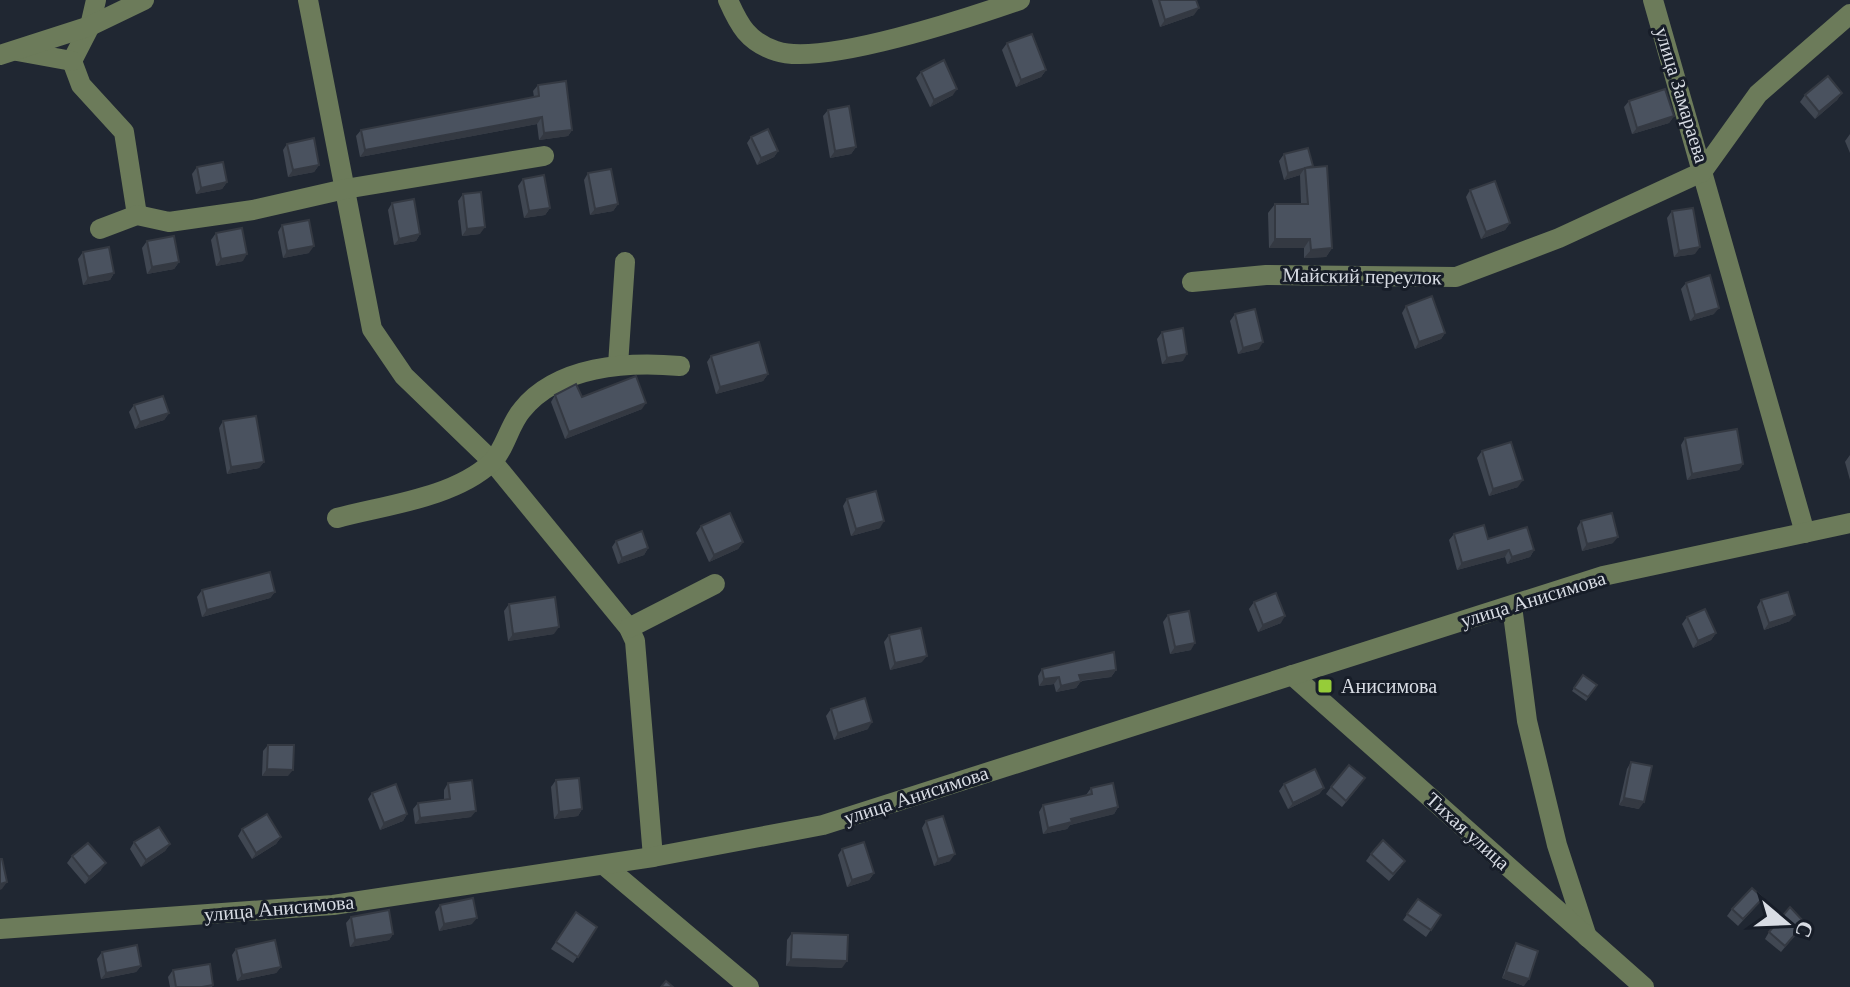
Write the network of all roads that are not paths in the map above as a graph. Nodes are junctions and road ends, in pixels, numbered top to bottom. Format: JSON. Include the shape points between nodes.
{"nodes":[{"id":1,"x":96,"y":0,"type":"edge"},
{"id":2,"x":144,"y":0,"type":"edge"},
{"id":3,"x":308,"y":0,"type":"edge"},
{"id":4,"x":728,"y":0,"type":"edge"},
{"id":5,"x":1020,"y":0,"type":"edge"},
{"id":6,"x":1653,"y":0,"type":"edge"},
{"id":7,"x":1850,"y":14,"type":"edge"},
{"id":8,"x":90,"y":26,"type":"junction"},
{"id":9,"x":6,"y":52,"type":"edge"},
{"id":10,"x":72,"y":61,"type":"junction"},
{"id":11,"x":544,"y":156,"type":"dead end"},
{"id":12,"x":1702,"y":172,"type":"junction"},
{"id":13,"x":345,"y":189,"type":"junction"},
{"id":14,"x":137,"y":215,"type":"junction"},
{"id":15,"x":100,"y":229,"type":"dead end"},
{"id":16,"x":625,"y":262,"type":"dead end"},
{"id":17,"x":1192,"y":282,"type":"dead end"},
{"id":18,"x":618,"y":365,"type":"junction"},
{"id":19,"x":680,"y":366,"type":"dead end"},
{"id":20,"x":493,"y":462,"type":"junction"},
{"id":21,"x":337,"y":518,"type":"dead end"},
{"id":22,"x":1850,"y":523,"type":"edge"},
{"id":23,"x":1805,"y":533,"type":"junction"},
{"id":24,"x":715,"y":584,"type":"dead end"},
{"id":25,"x":1512,"y":606,"type":"junction"},
{"id":26,"x":629,"y":628,"type":"junction"},
{"id":27,"x":1292,"y":675,"type":"junction"},
{"id":28,"x":653,"y":857,"type":"junction"},
{"id":29,"x":604,"y":865,"type":"junction"},
{"id":30,"x":0,"y":929,"type":"edge"},
{"id":31,"x":1587,"y":937,"type":"junction"},
{"id":32,"x":749,"y":987,"type":"edge"},
{"id":33,"x":1644,"y":987,"type":"edge"}],
"edges":[{"from":1,"to":8,"type":"street"},
{"from":2,"to":8,"type":"street"},
{"from":3,"to":13,"type":"street"},
{"from":4,"to":5,"type":"street","via":[[741,31],[777,52],[799,55],[893,37]]},
{"from":6,"to":12,"type":"street","name":"улица Замараева"},
{"from":7,"to":12,"type":"street","name":"улица Замараева","via":[[1758,94]]},
{"from":8,"to":9,"type":"street"},
{"from":8,"to":10,"type":"street"},
{"from":9,"to":10,"type":"street"},
{"from":10,"to":14,"type":"street","via":[[81,85],[124,132]]},
{"from":11,"to":13,"type":"street"},
{"from":12,"to":17,"type":"street","name":"Майский переулок","via":[[1559,238],[1456,277],[1266,275]]},
{"from":12,"to":23,"type":"street"},
{"from":13,"to":14,"type":"street","via":[[169,222]]},
{"from":13,"to":20,"type":"street","via":[[372,329],[404,376]]},
{"from":14,"to":15,"type":"street"},
{"from":16,"to":18,"type":"street"},
{"from":18,"to":19,"type":"street"},
{"from":18,"to":20,"type":"street","via":[[543,387],[520,412]]},
{"from":20,"to":21,"type":"street","via":[[450,487]]},
{"from":20,"to":26,"type":"street"},
{"from":22,"to":23,"type":"street","name":"улица Анисимова"},
{"from":23,"to":25,"type":"street","name":"улица Анисимова","via":[[1603,576]]},
{"from":24,"to":26,"type":"street"},
{"from":25,"to":27,"type":"street","name":"улица Анисимова"},
{"from":25,"to":31,"type":"street","via":[[1527,721],[1557,845]]},
{"from":26,"to":28,"type":"street","via":[[635,641]]},
{"from":27,"to":28,"type":"street","name":"улица Анисимова","via":[[823,825]]},
{"from":27,"to":31,"type":"street","name":"Тихая улица"},
{"from":28,"to":29,"type":"street","name":"улица Анисимова"},
{"from":29,"to":30,"type":"street","name":"улица Анисимова","via":[[333,905]]},
{"from":29,"to":32,"type":"street"},
{"from":31,"to":33,"type":"street","name":"Тихая улица"}]}
